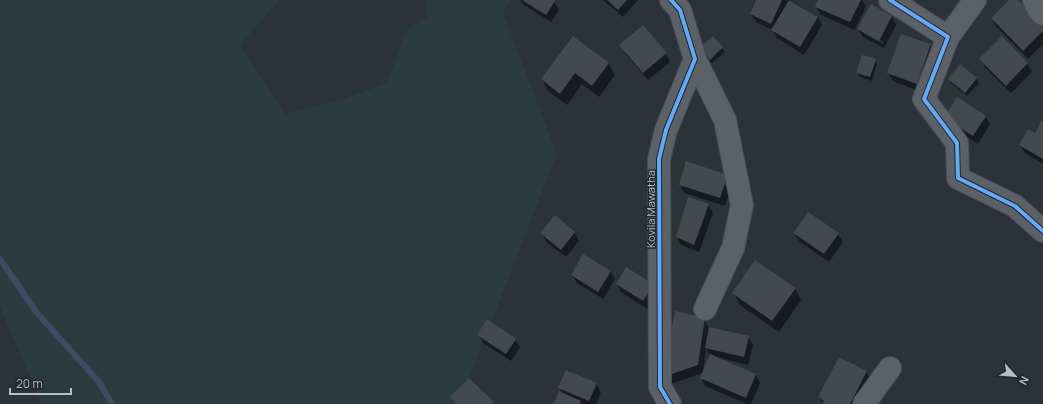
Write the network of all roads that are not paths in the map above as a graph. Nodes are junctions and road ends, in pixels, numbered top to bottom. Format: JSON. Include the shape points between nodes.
{"nodes":[{"id":1,"x":671,"y":0,"type":"edge"},
{"id":2,"x":890,"y":0,"type":"edge"},
{"id":3,"x":975,"y":0,"type":"edge"},
{"id":4,"x":1034,"y":0,"type":"edge"},
{"id":5,"x":1043,"y":14,"type":"edge"},
{"id":6,"x":948,"y":37,"type":"junction"},
{"id":7,"x":695,"y":59,"type":"junction"},
{"id":8,"x":1043,"y":231,"type":"edge"},
{"id":9,"x":706,"y":309,"type":"dead end"},
{"id":10,"x":890,"y":368,"type":"dead end"},
{"id":11,"x":670,"y":404,"type":"edge"},
{"id":12,"x":864,"y":404,"type":"edge"}],
"edges":[{"from":1,"to":7,"type":"street","via":[[680,10]]},
{"from":2,"to":6,"type":"street"},
{"from":3,"to":6,"type":"street"},
{"from":4,"to":5,"type":"street"},
{"from":6,"to":8,"type":"street","via":[[924,99],[956,143],[958,178],[1015,206]]},
{"from":7,"to":9,"type":"street","via":[[725,120],[742,205],[733,248]]},
{"from":7,"to":11,"type":"street","name":"Kovila Mawatha","via":[[666,130],[659,159],[660,387]]},
{"from":10,"to":12,"type":"street"}]}
